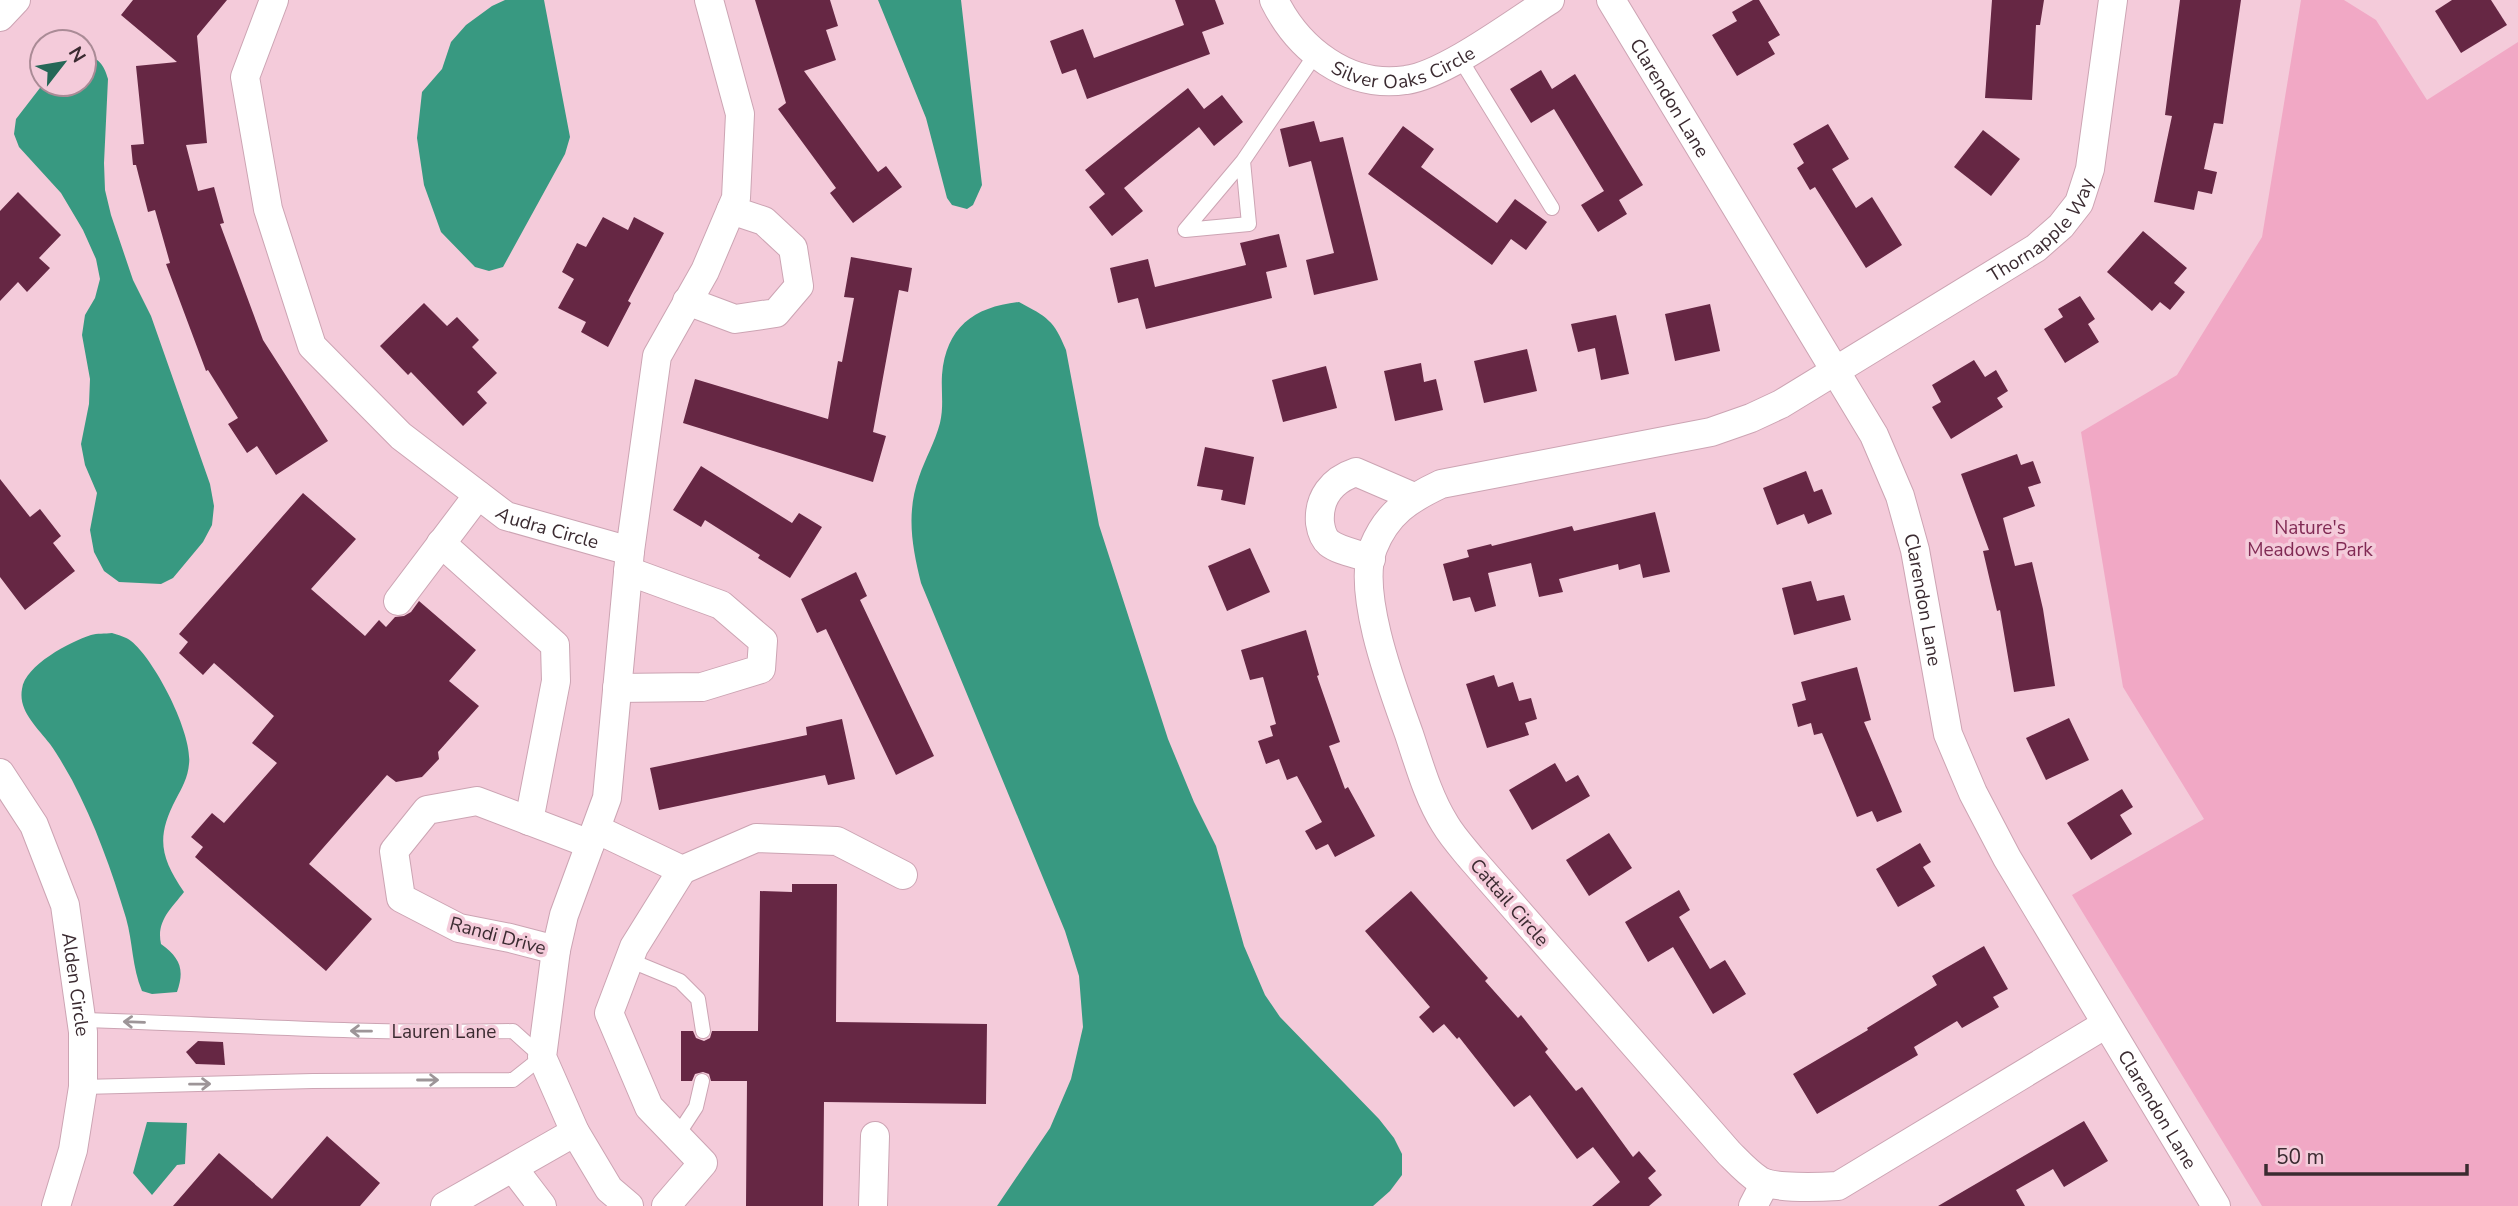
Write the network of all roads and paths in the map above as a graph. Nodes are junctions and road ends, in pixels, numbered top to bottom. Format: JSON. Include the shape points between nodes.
{"nodes":[{"id":1,"x":16,"y":0,"type":"edge"},
{"id":2,"x":274,"y":0,"type":"edge"},
{"id":3,"x":709,"y":0,"type":"edge"},
{"id":4,"x":1274,"y":0,"type":"edge"},
{"id":5,"x":1550,"y":0,"type":"edge"},
{"id":6,"x":1611,"y":0,"type":"edge"},
{"id":7,"x":2113,"y":0,"type":"edge"},
{"id":8,"x":0,"y":17,"type":"edge"},
{"id":9,"x":1315,"y":55,"type":"junction"},
{"id":10,"x":1459,"y":57,"type":"junction"},
{"id":11,"x":1243,"y":161,"type":"junction"},
{"id":12,"x":1552,"y":208,"type":"dead end"},
{"id":13,"x":731,"y":210,"type":"junction"},
{"id":14,"x":687,"y":301,"type":"junction"},
{"id":15,"x":1834,"y":372,"type":"junction"},
{"id":16,"x":478,"y":495,"type":"junction"},
{"id":17,"x":1414,"y":497,"type":"junction"},
{"id":18,"x":441,"y":543,"type":"junction"},
{"id":19,"x":1371,"y":559,"type":"junction"},
{"id":20,"x":629,"y":561,"type":"junction"},
{"id":21,"x":398,"y":601,"type":"dead end"},
{"id":22,"x":617,"y":688,"type":"junction"},
{"id":23,"x":0,"y":773,"type":"edge"},
{"id":24,"x":529,"y":821,"type":"junction"},
{"id":25,"x":593,"y":836,"type":"junction"},
{"id":26,"x":682,"y":870,"type":"junction"},
{"id":27,"x":903,"y":875,"type":"dead end"},
{"id":28,"x":556,"y":950,"type":"junction"},
{"id":29,"x":629,"y":960,"type":"junction"},
{"id":30,"x":81,"y":1020,"type":"junction"},
{"id":31,"x":2106,"y":1024,"type":"junction"},
{"id":32,"x":703,"y":1031,"type":"dead end"},
{"id":33,"x":541,"y":1057,"type":"junction"},
{"id":34,"x":702,"y":1081,"type":"dead end"},
{"id":35,"x":83,"y":1087,"type":"junction"},
{"id":36,"x":575,"y":1132,"type":"junction"},
{"id":37,"x":677,"y":1136,"type":"junction"},
{"id":38,"x":875,"y":1136,"type":"dead end"},
{"id":39,"x":513,"y":1168,"type":"junction"},
{"id":40,"x":1759,"y":1194,"type":"edge"},
{"id":41,"x":1835,"y":1196,"type":"edge"},
{"id":42,"x":455,"y":1204,"type":"edge"},
{"id":43,"x":56,"y":1206,"type":"edge"},
{"id":44,"x":542,"y":1206,"type":"edge"},
{"id":45,"x":629,"y":1206,"type":"edge"},
{"id":46,"x":666,"y":1206,"type":"edge"},
{"id":47,"x":873,"y":1206,"type":"edge"},
{"id":48,"x":2216,"y":1206,"type":"edge"}],
"edges":[{"from":1,"to":8,"type":"street"},
{"from":2,"to":16,"type":"street","name":"Audra Circle","via":[[245,77],[268,209],[312,346],[401,436]]},
{"from":3,"to":13,"type":"street","via":[[740,114],[736,198]]},
{"from":4,"to":9,"type":"street","name":"Silver Oaks Circle","via":[[1283,19]]},
{"from":5,"to":10,"type":"street","name":"Silver Oaks Circle"},
{"from":6,"to":15,"type":"street","name":"Clarendon Lane"},
{"from":7,"to":15,"type":"street","name":"Thornapple Way","via":[[2090,169],[2079,203],[2036,248]]},
{"from":9,"to":10,"type":"street","name":"Silver Oaks Circle","via":[[1340,70],[1373,79],[1406,80]]},
{"from":9,"to":11,"type":"lane"},
{"from":10,"to":12,"type":"lane"},
{"from":11,"to":11,"type":"lane","via":[[1249,224],[1185,230],[1210,201]]},
{"from":13,"to":14,"type":"street"},
{"from":13,"to":14,"type":"street","via":[[764,221],[793,248],[799,286],[776,313],[735,319]]},
{"from":14,"to":20,"type":"street","via":[[657,356]]},
{"from":15,"to":17,"type":"street","name":"Cattail Circle","via":[[1781,404],[1711,432],[1441,484]]},
{"from":15,"to":31,"type":"street","name":"Clarendon Lane","via":[[1874,435],[1900,496],[1948,734],[2007,858]]},
{"from":16,"to":18,"type":"street"},
{"from":16,"to":20,"type":"street","name":"Audra Circle","via":[[506,516]]},
{"from":17,"to":19,"type":"street","name":"Cattail Circle","via":[[1390,517]]},
{"from":17,"to":19,"type":"street","via":[[1356,472],[1327,491],[1320,508],[1323,536],[1329,544]]},
{"from":18,"to":21,"type":"street"},
{"from":18,"to":24,"type":"street","via":[[555,645],[556,681]]},
{"from":19,"to":40,"type":"street","name":"Cattail Circle","via":[[1374,621],[1386,668],[1424,779],[1445,824],[1729,1153]]},
{"from":20,"to":22,"type":"street","name":"Randi Drive"},
{"from":20,"to":22,"type":"street","name":"Audra Circle","via":[[721,605],[763,641],[761,669],[702,687]]},
{"from":22,"to":25,"type":"street","name":"Randi Drive","via":[[607,798]]},
{"from":23,"to":30,"type":"street","name":"Alden Circle","via":[[34,825],[65,905]]},
{"from":24,"to":25,"type":"street","name":"Randi Drive"},
{"from":24,"to":28,"type":"street","name":"Randi Drive","via":[[477,801],[427,810],[394,851],[401,898],[459,928]]},
{"from":25,"to":26,"type":"street"},
{"from":25,"to":28,"type":"street","name":"Randi Drive"},
{"from":26,"to":27,"type":"street","via":[[755,838],[837,841]]},
{"from":26,"to":29,"type":"street"},
{"from":28,"to":33,"type":"street","name":"Randi Drive"},
{"from":29,"to":32,"type":"lane","via":[[680,981],[698,999]]},
{"from":29,"to":37,"type":"street","via":[[609,1013],[649,1107]]},
{"from":33,"to":30,"type":"lane","name":"Lauren Lane","one_way":true,"via":[[513,1031],[292,1029]]},
{"from":30,"to":35,"type":"street","name":"Alden Circle"},
{"from":31,"to":41,"type":"street","name":"Cattail Circle"},
{"from":31,"to":48,"type":"street","name":"Clarendon Lane"},
{"from":35,"to":33,"type":"lane","one_way":true,"via":[[513,1080]]},
{"from":33,"to":36,"type":"street"},
{"from":34,"to":37,"type":"lane","via":[[695,1107]]},
{"from":35,"to":43,"type":"street","name":"Alden Circle","via":[[73,1150]]},
{"from":36,"to":39,"type":"street"},
{"from":36,"to":45,"type":"street","via":[[609,1189]]},
{"from":37,"to":46,"type":"street","via":[[703,1163]]},
{"from":38,"to":47,"type":"street"},
{"from":39,"to":42,"type":"street"},
{"from":39,"to":44,"type":"street"},
{"from":40,"to":41,"type":"street","name":"Cattail Circle","via":[[1814,1187]]}]}
